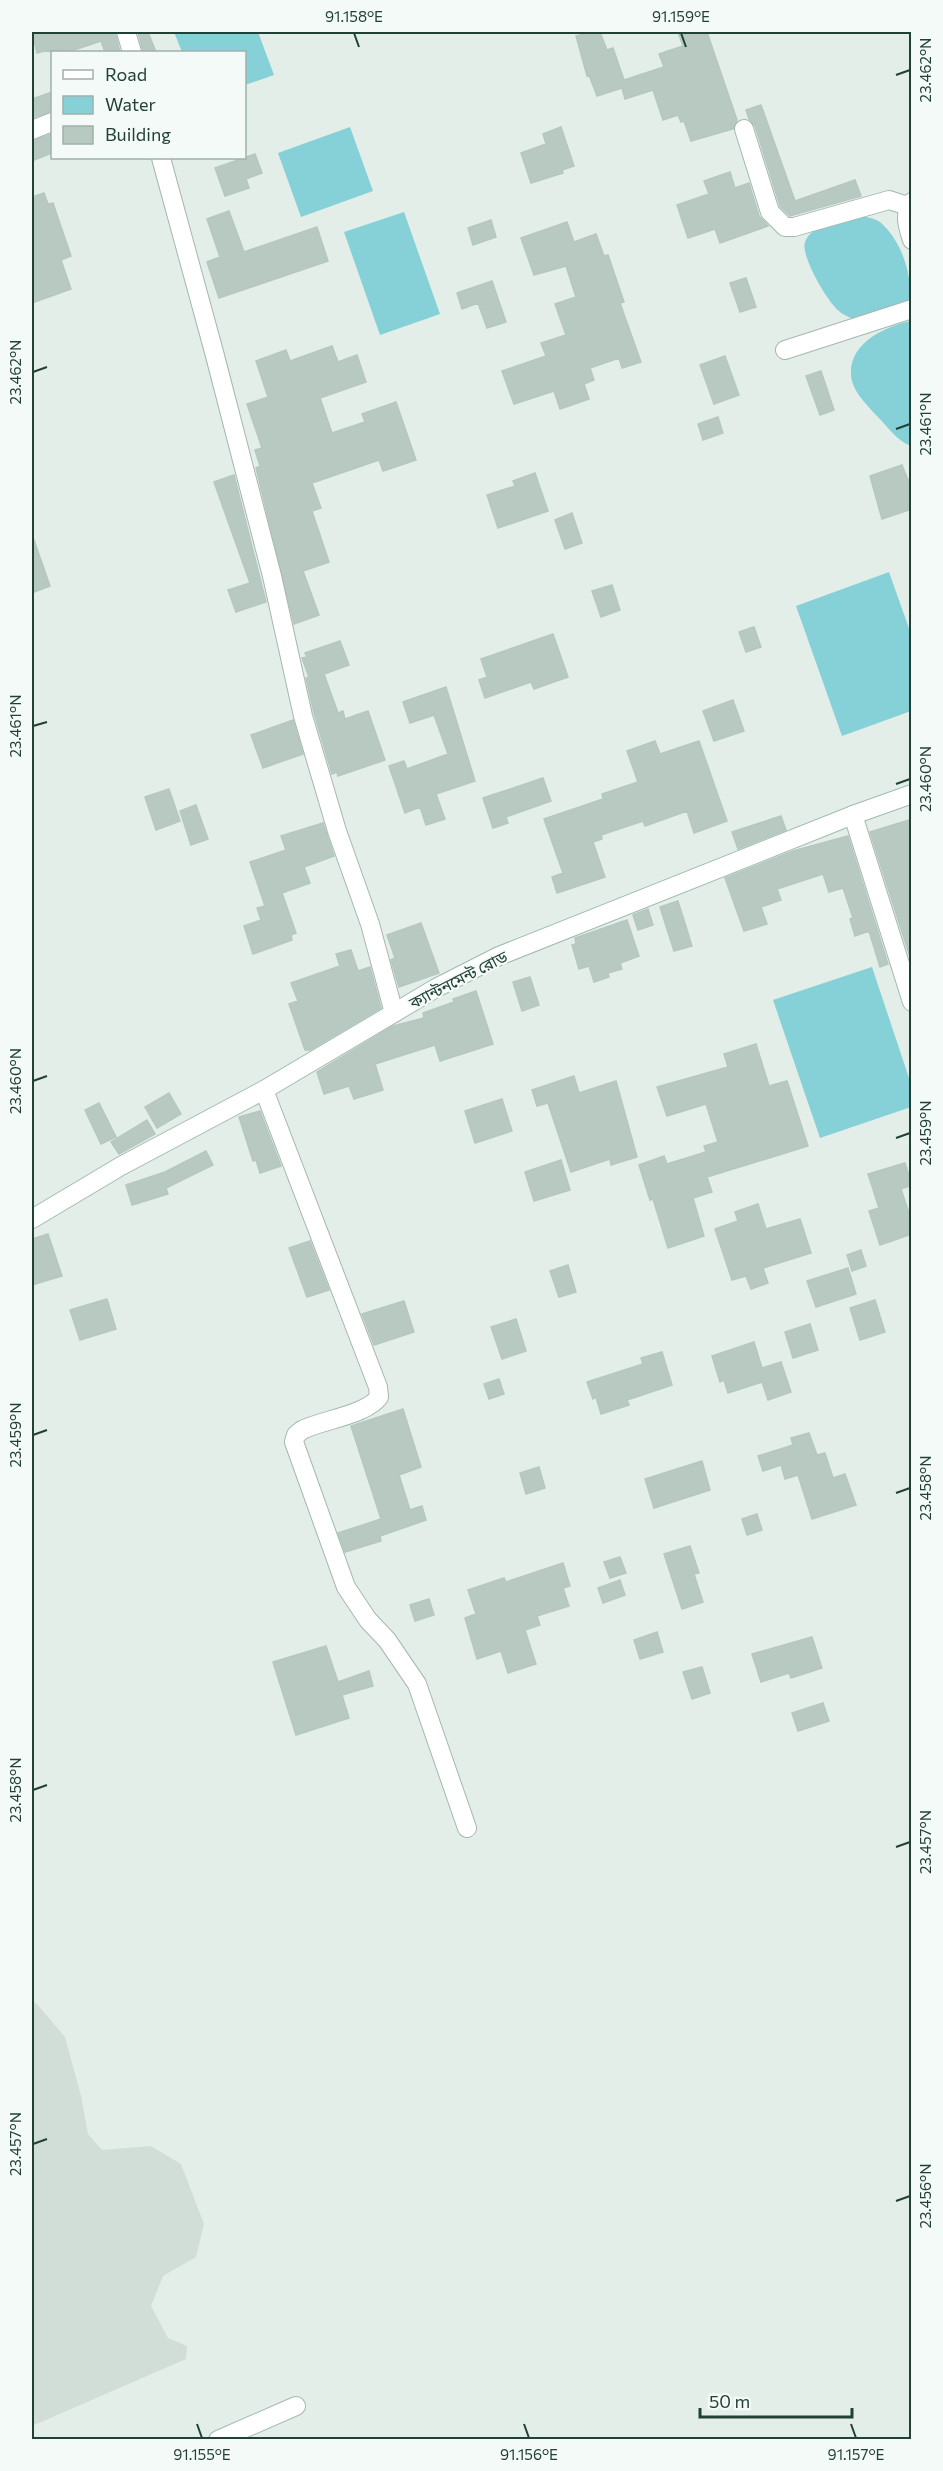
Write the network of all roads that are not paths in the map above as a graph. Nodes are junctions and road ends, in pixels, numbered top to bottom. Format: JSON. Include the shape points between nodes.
{"nodes":[{"id":1,"x":126,"y":32,"type":"edge"},
{"id":2,"x":132,"y":51,"type":"edge"},
{"id":3,"x":51,"y":122,"type":"edge"},
{"id":4,"x":744,"y":129,"type":"dead end"},
{"id":5,"x":32,"y":130,"type":"edge"},
{"id":6,"x":161,"y":159,"type":"edge"},
{"id":7,"x":910,"y":204,"type":"edge"},
{"id":8,"x":912,"y":240,"type":"edge"},
{"id":9,"x":912,"y":309,"type":"edge"},
{"id":10,"x":785,"y":350,"type":"dead end"},
{"id":11,"x":912,"y":794,"type":"edge"},
{"id":12,"x":854,"y":815,"type":"junction"},
{"id":13,"x":912,"y":1002,"type":"edge"},
{"id":14,"x":394,"y":1013,"type":"junction"},
{"id":15,"x":264,"y":1090,"type":"junction"},
{"id":16,"x":32,"y":1219,"type":"edge"},
{"id":17,"x":467,"y":1828,"type":"dead end"},
{"id":18,"x":296,"y":2406,"type":"dead end"},
{"id":19,"x":218,"y":2439,"type":"edge"}],
"edges":[{"from":1,"to":2,"type":"street"},
{"from":3,"to":5,"type":"street"},
{"from":4,"to":7,"type":"street","via":[[770,212],[785,227],[890,200]]},
{"from":6,"to":14,"type":"street","via":[[269,565],[303,716],[370,924]]},
{"from":7,"to":8,"type":"street","via":[[906,224]]},
{"from":9,"to":10,"type":"street"},
{"from":11,"to":12,"type":"street","name":"ক্যান্টনমেন্ট রোড"},
{"from":12,"to":13,"type":"street"},
{"from":12,"to":14,"type":"street","name":"ক্যান্টনমেন্ট রোড","via":[[500,956]]},
{"from":14,"to":15,"type":"street","name":"ক্যান্টনমেন্ট রোড"},
{"from":15,"to":16,"type":"street","name":"ক্যান্টনমেন্ট রোড","via":[[121,1166]]},
{"from":15,"to":17,"type":"street","via":[[379,1397],[364,1408],[302,1430],[294,1442],[346,1587],[417,1684]]},
{"from":18,"to":19,"type":"street"}]}
